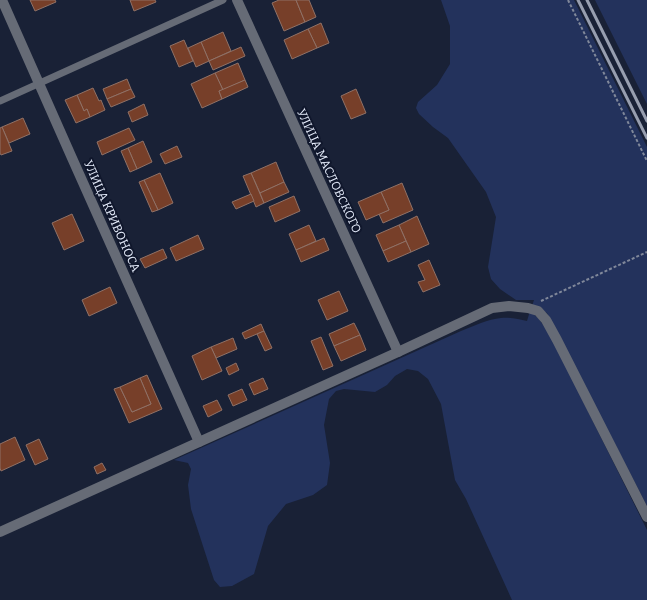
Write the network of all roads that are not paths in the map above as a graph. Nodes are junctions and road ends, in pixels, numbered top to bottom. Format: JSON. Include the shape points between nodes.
{"nodes":[{"id":1,"x":2,"y":0,"type":"edge"},
{"id":2,"x":223,"y":0,"type":"edge"},
{"id":3,"x":237,"y":0,"type":"edge"},
{"id":4,"x":38,"y":83,"type":"junction"},
{"id":5,"x":0,"y":101,"type":"edge"},
{"id":6,"x":398,"y":352,"type":"junction"},
{"id":7,"x":199,"y":442,"type":"junction"},
{"id":8,"x":647,"y":517,"type":"edge"},
{"id":9,"x":1,"y":529,"type":"edge"}],
"edges":[{"from":1,"to":4,"type":"street","name":"УЛИЦА КРИВОНОСА"},
{"from":2,"to":4,"type":"lane"},
{"from":3,"to":6,"type":"street","name":"УЛИЦА МАСЛОВСКОГО"},
{"from":4,"to":5,"type":"lane"},
{"from":4,"to":7,"type":"street","name":"УЛИЦА КРИВОНОСА"},
{"from":6,"to":7,"type":"street"},
{"from":6,"to":8,"type":"street","via":[[492,308],[510,306],[538,312],[554,334]]},
{"from":7,"to":9,"type":"street"}]}
